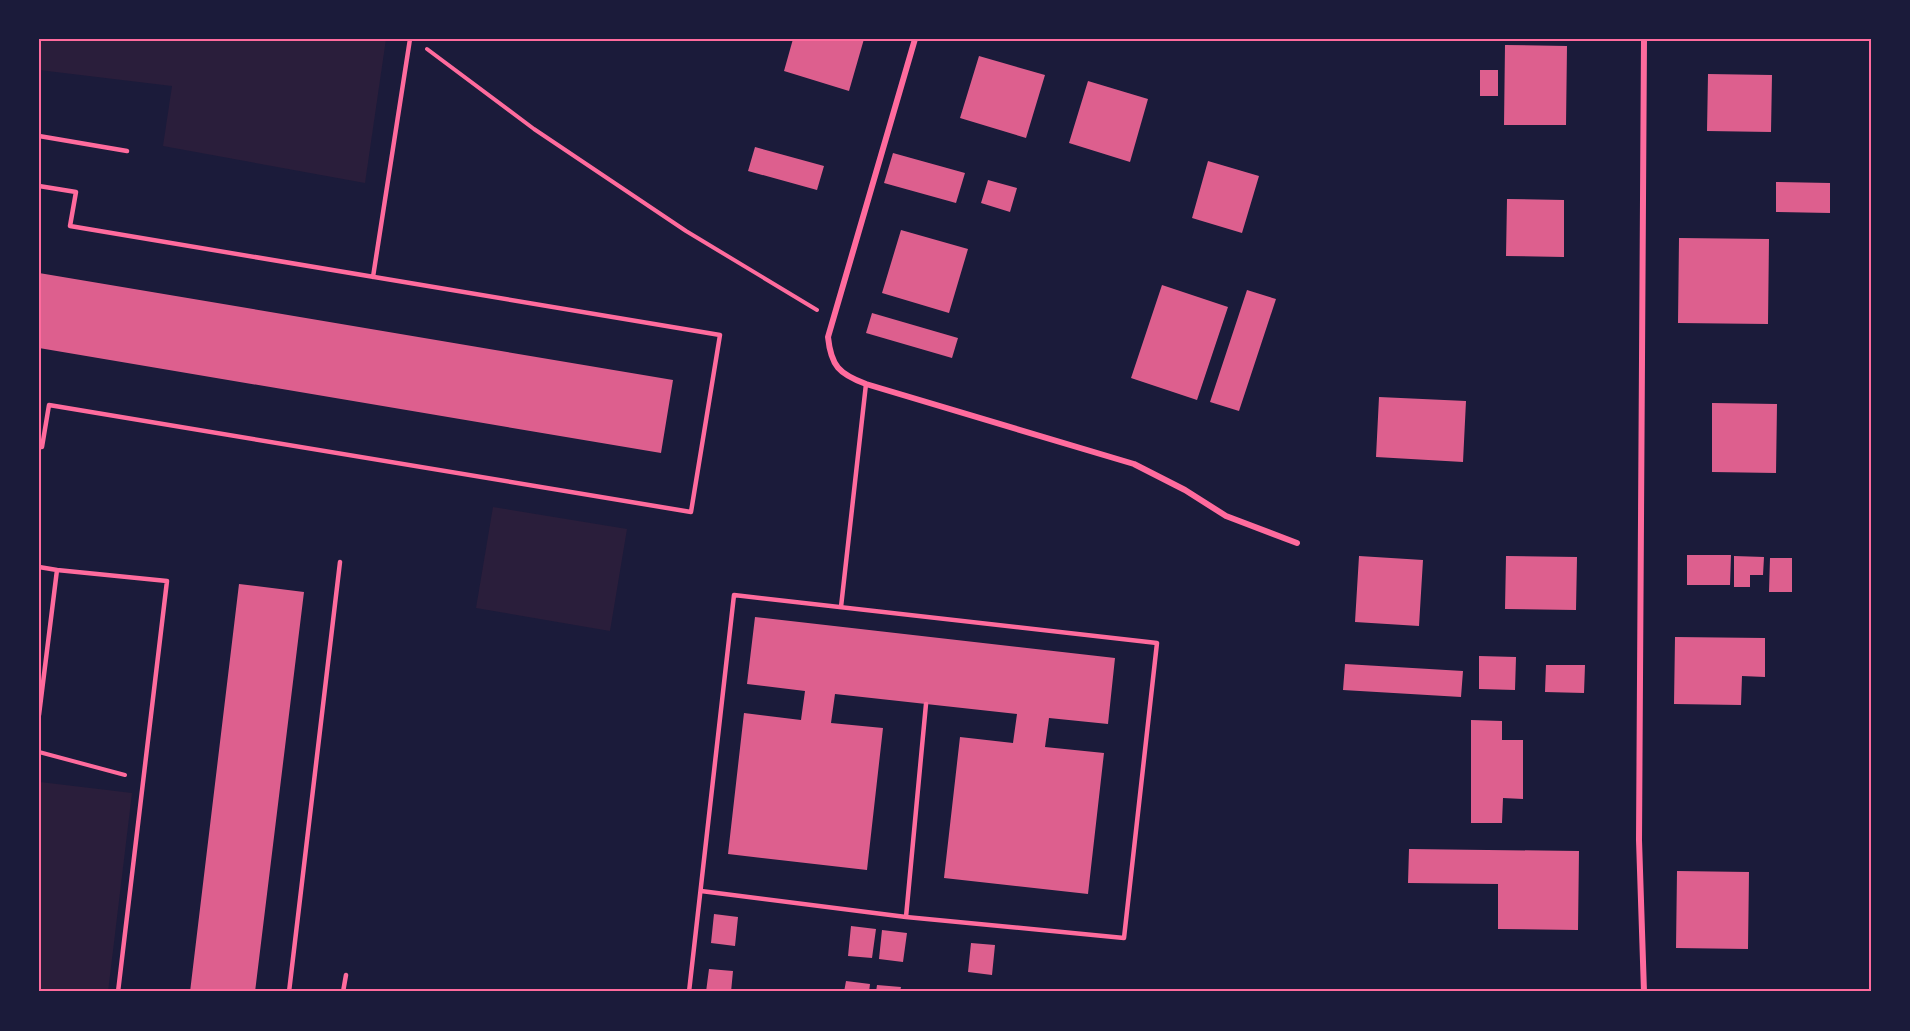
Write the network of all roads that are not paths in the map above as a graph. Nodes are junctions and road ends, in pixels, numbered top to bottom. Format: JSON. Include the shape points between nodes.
{"nodes":[{"id":1,"x":410,"y":39,"type":"edge"},
{"id":2,"x":915,"y":39,"type":"edge"},
{"id":3,"x":1644,"y":39,"type":"edge"},
{"id":4,"x":39,"y":136,"type":"edge"},
{"id":5,"x":127,"y":151,"type":"dead end"},
{"id":6,"x":39,"y":186,"type":"edge"},
{"id":7,"x":373,"y":277,"type":"junction"},
{"id":8,"x":866,"y":384,"type":"junction"},
{"id":9,"x":39,"y":447,"type":"edge"},
{"id":10,"x":1297,"y":543,"type":"dead end"},
{"id":11,"x":340,"y":562,"type":"dead end"},
{"id":12,"x":39,"y":567,"type":"edge"},
{"id":13,"x":57,"y":570,"type":"junction"},
{"id":14,"x":841,"y":608,"type":"junction"},
{"id":15,"x":926,"y":704,"type":"dead end"},
{"id":16,"x":39,"y":715,"type":"edge"},
{"id":17,"x":701,"y":891,"type":"junction"},
{"id":18,"x":906,"y":917,"type":"junction"},
{"id":19,"x":346,"y":975,"type":"dead end"},
{"id":20,"x":118,"y":992,"type":"edge"},
{"id":21,"x":289,"y":992,"type":"edge"},
{"id":22,"x":343,"y":992,"type":"edge"},
{"id":23,"x":689,"y":992,"type":"edge"},
{"id":24,"x":1644,"y":992,"type":"edge"}],
"edges":[{"from":1,"to":7,"type":"lane"},
{"from":2,"to":8,"type":"street","via":[[828,337],[830,357],[846,377]]},
{"from":3,"to":24,"type":"street","via":[[1639,840]]},
{"from":4,"to":5,"type":"lane"},
{"from":6,"to":7,"type":"lane","via":[[76,192],[70,226]]},
{"from":7,"to":9,"type":"lane","via":[[720,335],[691,512],[49,405]]},
{"from":8,"to":10,"type":"street","via":[[1134,464],[1226,516]]},
{"from":8,"to":14,"type":"lane"},
{"from":11,"to":21,"type":"lane"},
{"from":12,"to":13,"type":"lane"},
{"from":13,"to":16,"type":"lane"},
{"from":13,"to":20,"type":"lane","via":[[167,581]]},
{"from":14,"to":17,"type":"lane","via":[[734,596]]},
{"from":14,"to":18,"type":"lane","via":[[1157,643],[1124,938]]},
{"from":15,"to":18,"type":"lane"},
{"from":17,"to":18,"type":"lane"},
{"from":17,"to":23,"type":"lane"},
{"from":19,"to":22,"type":"lane"}]}
